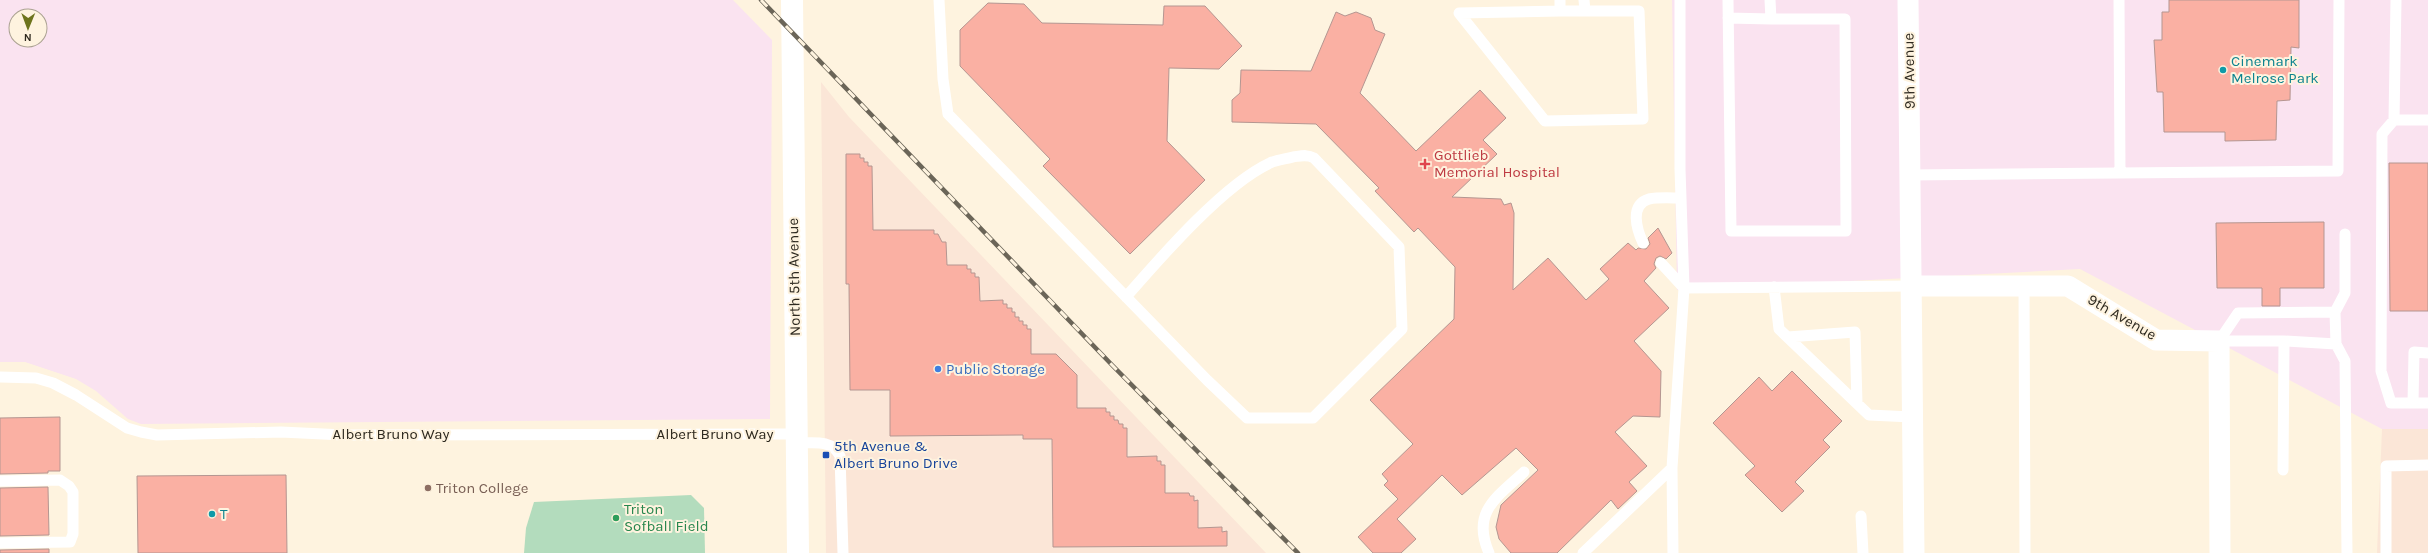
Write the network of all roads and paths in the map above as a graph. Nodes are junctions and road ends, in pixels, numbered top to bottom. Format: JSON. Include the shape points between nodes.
{"nodes":[{"id":1,"x":792,"y":0,"type":"edge"},
{"id":2,"x":939,"y":0,"type":"edge"},
{"id":3,"x":1680,"y":0,"type":"edge"},
{"id":4,"x":1728,"y":0,"type":"edge"},
{"id":5,"x":1770,"y":0,"type":"edge"},
{"id":6,"x":1908,"y":0,"type":"edge"},
{"id":7,"x":2119,"y":0,"type":"edge"},
{"id":8,"x":2339,"y":0,"type":"edge"},
{"id":9,"x":2396,"y":0,"type":"edge"},
{"id":10,"x":1560,"y":6,"type":"edge"},
{"id":11,"x":1585,"y":6,"type":"edge"},
{"id":12,"x":1728,"y":18,"type":"junction"},
{"id":13,"x":1770,"y":19,"type":"junction"},
{"id":14,"x":2394,"y":120,"type":"junction"},
{"id":15,"x":2428,"y":120,"type":"edge"},
{"id":16,"x":2120,"y":173,"type":"junction"},
{"id":17,"x":1910,"y":175,"type":"junction"},
{"id":18,"x":1681,"y":198,"type":"junction"},
{"id":19,"x":2345,"y":234,"type":"dead end"},
{"id":20,"x":1643,"y":243,"type":"dead end"},
{"id":21,"x":1661,"y":263,"type":"dead end"},
{"id":22,"x":1911,"y":286,"type":"junction"},
{"id":23,"x":2024,"y":286,"type":"junction"},
{"id":24,"x":1774,"y":287,"type":"junction"},
{"id":25,"x":1684,"y":288,"type":"junction"},
{"id":26,"x":1126,"y":296,"type":"junction"},
{"id":27,"x":2335,"y":312,"type":"junction"},
{"id":28,"x":1788,"y":337,"type":"junction"},
{"id":29,"x":2219,"y":341,"type":"junction"},
{"id":30,"x":2284,"y":341,"type":"junction"},
{"id":31,"x":2336,"y":344,"type":"junction"},
{"id":32,"x":2428,"y":353,"type":"edge"},
{"id":33,"x":0,"y":377,"type":"edge"},
{"id":34,"x":1857,"y":403,"type":"junction"},
{"id":35,"x":2413,"y":403,"type":"junction"},
{"id":36,"x":2428,"y":403,"type":"edge"},
{"id":37,"x":1912,"y":417,"type":"junction"},
{"id":38,"x":796,"y":438,"type":"junction"},
{"id":39,"x":2428,"y":465,"type":"edge"},
{"id":40,"x":1672,"y":468,"type":"junction"},
{"id":41,"x":2283,"y":470,"type":"dead end"},
{"id":42,"x":1524,"y":472,"type":"dead end"},
{"id":43,"x":0,"y":480,"type":"edge"},
{"id":44,"x":1861,"y":516,"type":"dead end"},
{"id":45,"x":0,"y":543,"type":"edge"},
{"id":46,"x":798,"y":553,"type":"edge"},
{"id":47,"x":843,"y":553,"type":"edge"},
{"id":48,"x":1489,"y":553,"type":"edge"},
{"id":49,"x":1583,"y":553,"type":"edge"},
{"id":50,"x":1672,"y":553,"type":"edge"},
{"id":51,"x":1863,"y":553,"type":"edge"},
{"id":52,"x":1914,"y":553,"type":"edge"},
{"id":53,"x":2025,"y":553,"type":"edge"},
{"id":54,"x":2220,"y":553,"type":"edge"},
{"id":55,"x":2347,"y":553,"type":"edge"},
{"id":56,"x":2386,"y":553,"type":"edge"}],
"edges":[{"from":1,"to":38,"type":"street","name":"North 5th Avenue"},
{"from":2,"to":26,"type":"lane","via":[[943,79],[948,114]]},
{"from":3,"to":18,"type":"lane"},
{"from":4,"to":12,"type":"lane"},
{"from":5,"to":13,"type":"lane"},
{"from":6,"to":17,"type":"street","name":"9th Avenue"},
{"from":7,"to":16,"type":"lane"},
{"from":8,"to":16,"type":"lane","via":[[2338,171]]},
{"from":9,"to":14,"type":"lane"},
{"from":10,"to":11,"type":"lane"},
{"from":10,"to":11,"type":"lane","via":[[1459,14],[1545,121],[1643,119],[1639,11]]},
{"from":12,"to":13,"type":"lane"},
{"from":12,"to":13,"type":"lane","via":[[1731,231],[1846,231],[1845,19]]},
{"from":14,"to":15,"type":"lane"},
{"from":14,"to":35,"type":"lane","via":[[2382,134],[2381,371],[2391,403]]},
{"from":16,"to":17,"type":"lane"},
{"from":17,"to":22,"type":"street","name":"9th Avenue"},
{"from":18,"to":20,"type":"lane","via":[[1649,199],[1640,206],[1636,216],[1636,229]]},
{"from":18,"to":25,"type":"lane"},
{"from":19,"to":27,"type":"lane","via":[[2345,293]]},
{"from":21,"to":25,"type":"lane"},
{"from":22,"to":23,"type":"street","name":"9th Avenue"},
{"from":22,"to":24,"type":"lane"},
{"from":22,"to":37,"type":"street","name":"9th Avenue"},
{"from":23,"to":29,"type":"street","name":"9th Avenue","via":[[2068,286],[2156,340]]},
{"from":23,"to":53,"type":"lane"},
{"from":24,"to":25,"type":"lane"},
{"from":24,"to":28,"type":"lane","via":[[1779,328]]},
{"from":25,"to":40,"type":"lane"},
{"from":26,"to":26,"type":"lane","via":[[1247,418],[1313,418],[1402,328],[1399,247],[1314,158],[1306,155],[1270,163],[1247,177],[1186,232]]},
{"from":27,"to":29,"type":"lane","via":[[2238,313]]},
{"from":27,"to":31,"type":"lane"},
{"from":28,"to":34,"type":"lane"},
{"from":28,"to":34,"type":"lane","via":[[1855,332]]},
{"from":29,"to":30,"type":"lane"},
{"from":29,"to":54,"type":"street"},
{"from":30,"to":31,"type":"lane"},
{"from":30,"to":41,"type":"lane"},
{"from":31,"to":55,"type":"lane","via":[[2345,361]]},
{"from":32,"to":35,"type":"lane","via":[[2414,352]]},
{"from":33,"to":38,"type":"lane","name":"Albert Bruno Way","via":[[36,378],[53,383],[127,428],[157,434],[281,432],[344,435]]},
{"from":34,"to":37,"type":"lane","via":[[1869,415]]},
{"from":35,"to":36,"type":"lane"},
{"from":37,"to":52,"type":"street","name":"9th Avenue"},
{"from":38,"to":46,"type":"street","name":"North 5th Avenue"},
{"from":38,"to":47,"type":"lane","name":"Albert Bruno Way","via":[[828,444],[836,448],[840,456]]},
{"from":39,"to":56,"type":"lane","via":[[2386,466]]},
{"from":40,"to":49,"type":"lane"},
{"from":40,"to":50,"type":"lane"},
{"from":42,"to":48,"type":"lane","via":[[1487,507],[1484,535]]},
{"from":43,"to":45,"type":"lane","via":[[60,480],[69,486],[73,492],[73,534],[70,542]]},
{"from":44,"to":51,"type":"lane"}]}
